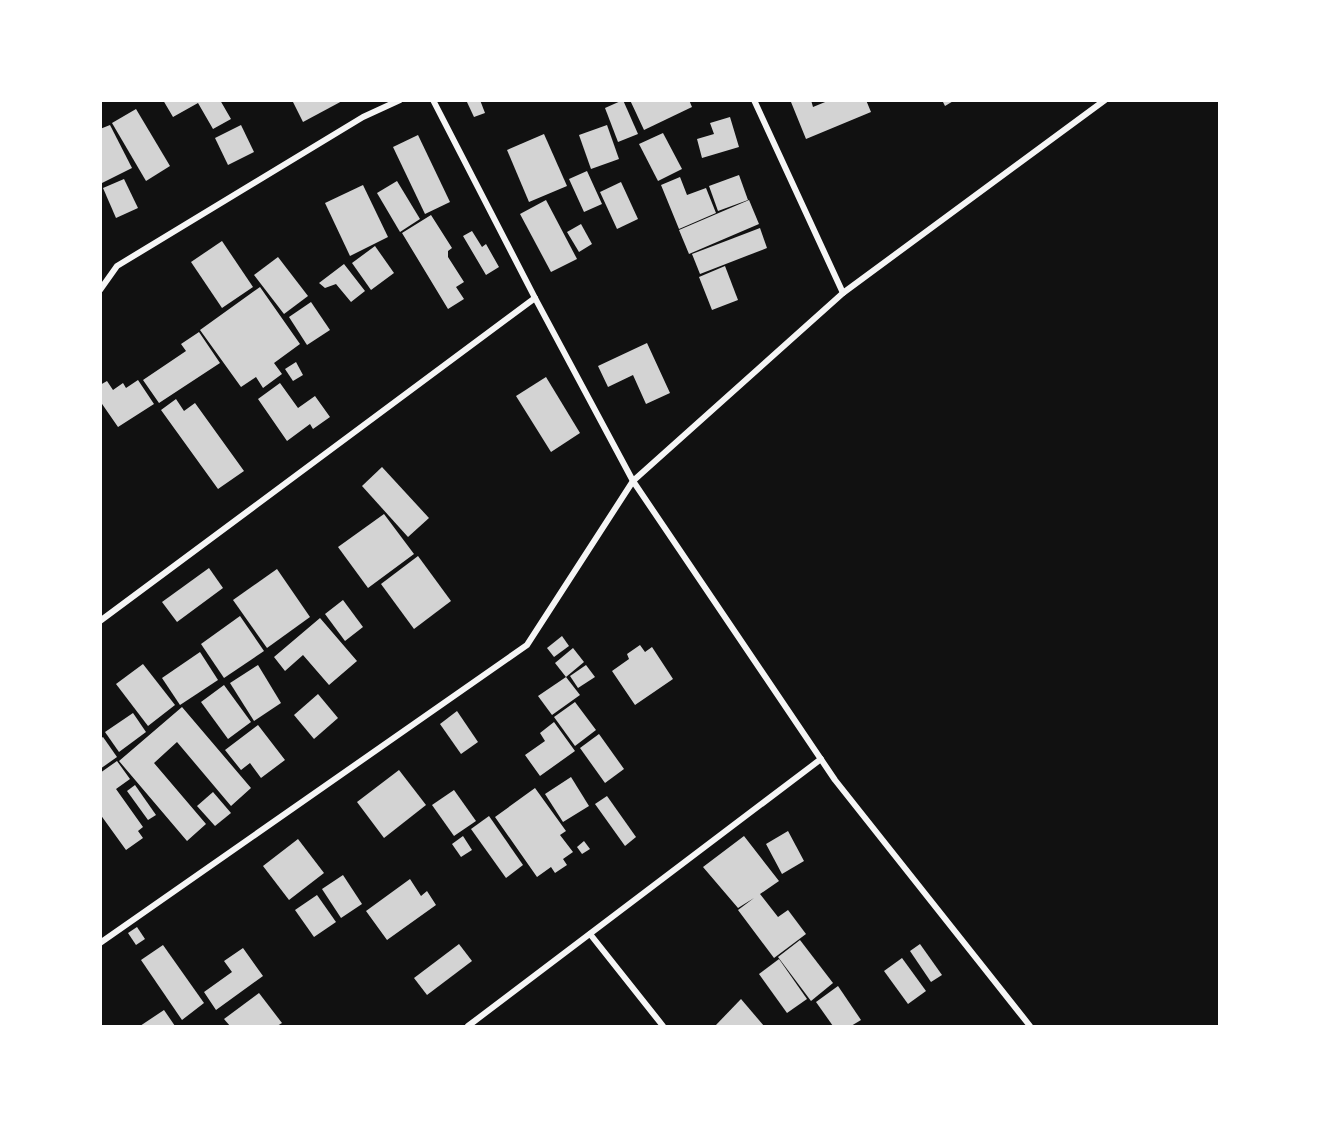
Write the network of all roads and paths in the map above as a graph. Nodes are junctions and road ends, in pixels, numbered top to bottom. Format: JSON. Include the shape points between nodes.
{"nodes":[{"id":1,"x":400,"y":100,"type":"edge"},
{"id":2,"x":433,"y":100,"type":"edge"},
{"id":3,"x":754,"y":100,"type":"edge"},
{"id":4,"x":1105,"y":100,"type":"edge"},
{"id":5,"x":100,"y":290,"type":"edge"},
{"id":6,"x":843,"y":293,"type":"junction"},
{"id":7,"x":535,"y":298,"type":"junction"},
{"id":8,"x":633,"y":481,"type":"junction"},
{"id":9,"x":100,"y":621,"type":"edge"},
{"id":10,"x":821,"y":759,"type":"junction"},
{"id":11,"x":590,"y":934,"type":"junction"},
{"id":12,"x":100,"y":943,"type":"edge"},
{"id":13,"x":468,"y":1026,"type":"edge"},
{"id":14,"x":663,"y":1026,"type":"edge"},
{"id":15,"x":1030,"y":1026,"type":"edge"}],
"edges":[{"from":1,"to":5,"type":"street","via":[[363,117],[117,266]]},
{"from":2,"to":7,"type":"street"},
{"from":3,"to":6,"type":"street"},
{"from":4,"to":6,"type":"street"},
{"from":6,"to":8,"type":"street"},
{"from":7,"to":8,"type":"street"},
{"from":7,"to":9,"type":"street"},
{"from":8,"to":10,"type":"street"},
{"from":8,"to":12,"type":"street","via":[[527,645]]},
{"from":10,"to":11,"type":"street"},
{"from":10,"to":15,"type":"street"},
{"from":11,"to":13,"type":"street"},
{"from":11,"to":14,"type":"street"}]}
